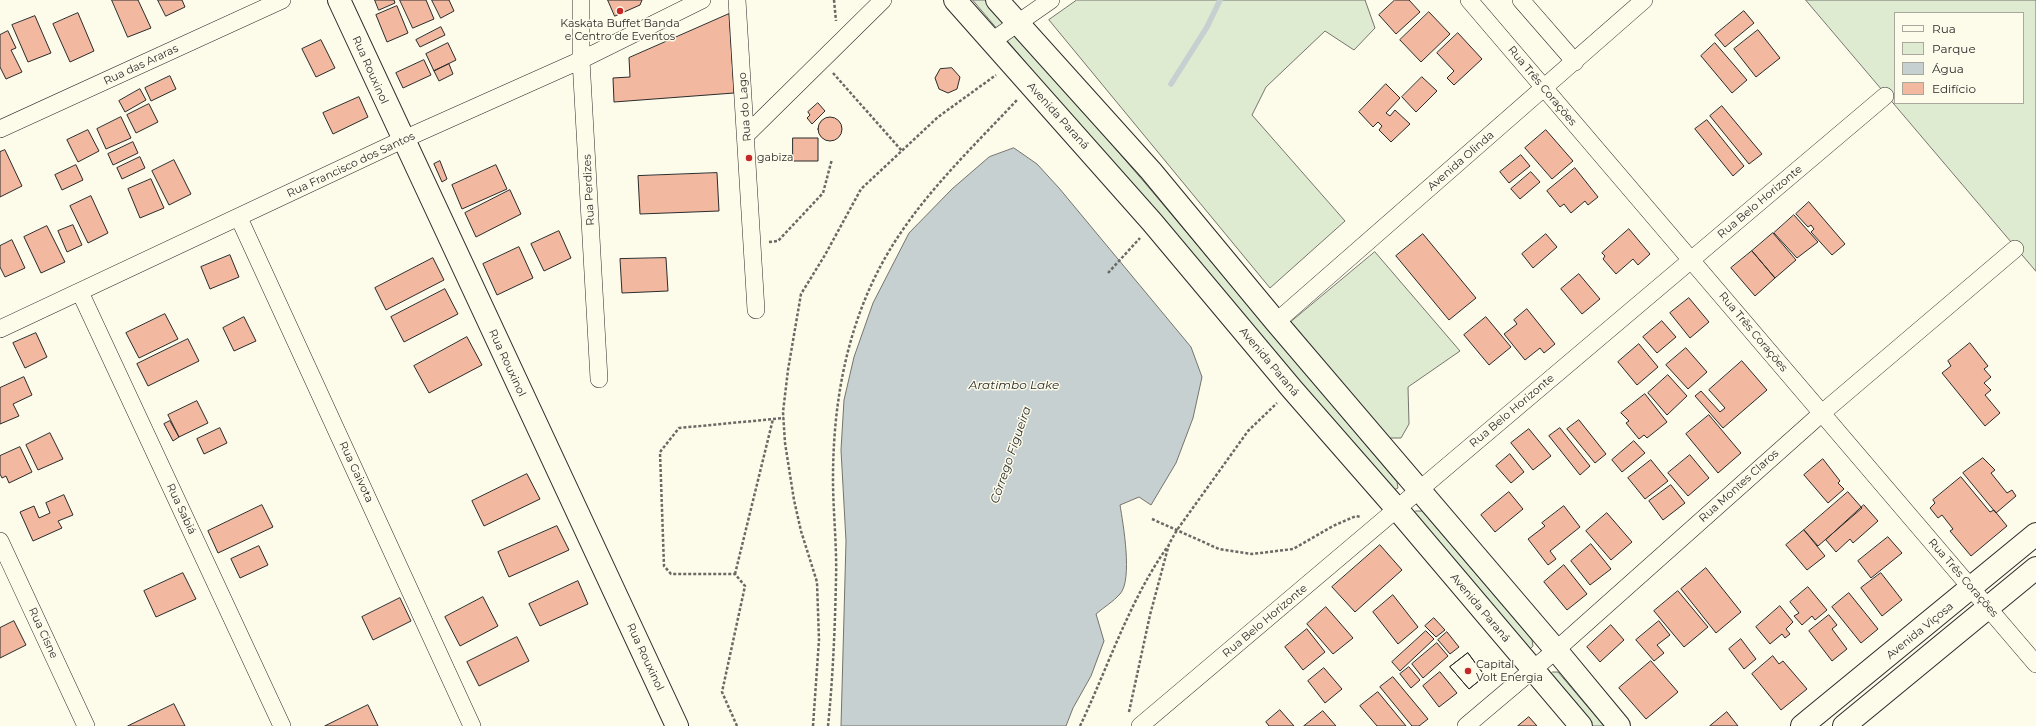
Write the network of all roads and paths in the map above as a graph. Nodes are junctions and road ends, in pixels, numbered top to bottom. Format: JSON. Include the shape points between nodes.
{"nodes":[{"id":1,"x":282,"y":0,"type":"edge"},
{"id":2,"x":339,"y":0,"type":"edge"},
{"id":3,"x":581,"y":0,"type":"edge"},
{"id":4,"x":702,"y":0,"type":"edge"},
{"id":5,"x":737,"y":0,"type":"edge"},
{"id":6,"x":883,"y":0,"type":"edge"},
{"id":7,"x":955,"y":0,"type":"edge"},
{"id":8,"x":998,"y":0,"type":"edge"},
{"id":9,"x":1050,"y":0,"type":"edge"},
{"id":10,"x":1469,"y":0,"type":"edge"},
{"id":11,"x":1521,"y":0,"type":"edge"},
{"id":12,"x":1644,"y":0,"type":"edge"},
{"id":13,"x":1017,"y":22,"type":"junction"},
{"id":14,"x":992,"y":42,"type":"junction"},
{"id":15,"x":581,"y":60,"type":"junction"},
{"id":16,"x":822,"y":61,"type":"junction"},
{"id":17,"x":1574,"y":62,"type":"junction"},
{"id":18,"x":1012,"y":64,"type":"junction"},
{"id":19,"x":1030,"y":85,"type":"junction"},
{"id":20,"x":1545,"y":88,"type":"junction"},
{"id":21,"x":1884,"y":96,"type":"dead end"},
{"id":22,"x":0,"y":129,"type":"edge"},
{"id":23,"x":747,"y":134,"type":"junction"},
{"id":24,"x":402,"y":140,"type":"junction"},
{"id":25,"x":902,"y":151,"type":"junction"},
{"id":26,"x":832,"y":160,"type":"dead end"},
{"id":27,"x":239,"y":218,"type":"junction"},
{"id":28,"x":1142,"y":236,"type":"dead end"},
{"id":29,"x":753,"y":243,"type":"junction"},
{"id":30,"x":2015,"y":249,"type":"dead end"},
{"id":31,"x":1691,"y":260,"type":"junction"},
{"id":32,"x":1108,"y":273,"type":"dead end"},
{"id":33,"x":80,"y":292,"type":"junction"},
{"id":34,"x":756,"y":310,"type":"dead end"},
{"id":35,"x":1276,"y":322,"type":"junction"},
{"id":36,"x":0,"y":329,"type":"edge"},
{"id":37,"x":599,"y":380,"type":"dead end"},
{"id":38,"x":1292,"y":389,"type":"junction"},
{"id":39,"x":1822,"y":413,"type":"junction"},
{"id":40,"x":773,"y":418,"type":"junction"},
{"id":41,"x":784,"y":418,"type":"junction"},
{"id":42,"x":1420,"y":490,"type":"junction"},
{"id":43,"x":1397,"y":510,"type":"junction"},
{"id":44,"x":1152,"y":519,"type":"dead end"},
{"id":45,"x":1380,"y":525,"type":"junction"},
{"id":46,"x":1176,"y":530,"type":"junction"},
{"id":47,"x":2036,"y":534,"type":"edge"},
{"id":48,"x":0,"y":541,"type":"edge"},
{"id":49,"x":1170,"y":544,"type":"junction"},
{"id":50,"x":2036,"y":568,"type":"edge"},
{"id":51,"x":735,"y":574,"type":"junction"},
{"id":52,"x":1972,"y":588,"type":"junction"},
{"id":53,"x":1989,"y":608,"type":"junction"},
{"id":54,"x":1556,"y":650,"type":"junction"},
{"id":55,"x":2036,"y":664,"type":"edge"},
{"id":56,"x":1533,"y":670,"type":"junction"},
{"id":57,"x":1134,"y":722,"type":"edge"},
{"id":58,"x":86,"y":726,"type":"edge"},
{"id":59,"x":282,"y":726,"type":"edge"},
{"id":60,"x":472,"y":726,"type":"edge"},
{"id":61,"x":678,"y":726,"type":"edge"},
{"id":62,"x":737,"y":726,"type":"edge"},
{"id":63,"x":812,"y":726,"type":"edge"},
{"id":64,"x":828,"y":726,"type":"edge"},
{"id":65,"x":1080,"y":726,"type":"edge"},
{"id":66,"x":1466,"y":726,"type":"edge"},
{"id":67,"x":1581,"y":726,"type":"edge"},
{"id":68,"x":1619,"y":726,"type":"edge"},
{"id":69,"x":1802,"y":726,"type":"edge"},
{"id":70,"x":1844,"y":726,"type":"edge"}],
"edges":[{"from":1,"to":22,"type":"street","name":"Rua das Araras"},
{"from":2,"to":24,"type":"main road","name":"Rua Rouxinol"},
{"from":3,"to":15,"type":"street","name":"Rua Perdizes"},
{"from":4,"to":15,"type":"street","name":"Rua Francisco dos Santos"},
{"from":5,"to":23,"type":"street","name":"Rua do Lago"},
{"from":6,"to":16,"type":"street"},
{"from":7,"to":14,"type":"main road","name":"Avenida Paraná"},
{"from":8,"to":13,"type":"main road"},
{"from":9,"to":13,"type":"street"},
{"from":10,"to":20,"type":"street","name":"Rua Três Corações"},
{"from":11,"to":17,"type":"street"},
{"from":12,"to":17,"type":"street","name":"Avenida Olinda"},
{"from":13,"to":14,"type":"street"},
{"from":13,"to":35,"type":"main road","via":[[1151,171]]},
{"from":14,"to":18,"type":"main road","name":"Avenida Paraná"},
{"from":15,"to":24,"type":"street","name":"Rua Francisco dos Santos"},
{"from":15,"to":37,"type":"street","name":"Rua Perdizes"},
{"from":16,"to":23,"type":"street"},
{"from":16,"to":25,"type":"path"},
{"from":17,"to":20,"type":"street","name":"Avenida Olinda"},
{"from":18,"to":19,"type":"main road","name":"Avenida Paraná"},
{"from":18,"to":25,"type":"path","via":[[938,117]]},
{"from":19,"to":38,"type":"main road","name":"Avenida Paraná","via":[[1152,222]]},
{"from":19,"to":64,"type":"path","via":[[920,207],[886,257],[860,309],[842,374],[833,446],[836,578]]},
{"from":20,"to":31,"type":"street","name":"Rua Três Corações"},
{"from":20,"to":35,"type":"street","name":"Avenida Olinda"},
{"from":21,"to":31,"type":"street","name":"Rua Belo Horizonte"},
{"from":23,"to":29,"type":"street","name":"Rua do Lago"},
{"from":24,"to":27,"type":"street","name":"Rua Francisco dos Santos"},
{"from":24,"to":61,"type":"main road","name":"Rua Rouxinol"},
{"from":25,"to":41,"type":"path","via":[[861,189],[801,294],[788,370]]},
{"from":26,"to":29,"type":"path","via":[[823,193],[778,241]]},
{"from":27,"to":33,"type":"street","name":"Rua Francisco dos Santos"},
{"from":27,"to":60,"type":"street","name":"Rua Gaivota"},
{"from":28,"to":32,"type":"path"},
{"from":29,"to":34,"type":"street","name":"Rua do Lago"},
{"from":30,"to":39,"type":"street","name":"Rua Montes Claros"},
{"from":31,"to":39,"type":"street","name":"Rua Três Corações"},
{"from":31,"to":42,"type":"street","name":"Rua Belo Horizonte"},
{"from":33,"to":36,"type":"street","name":"Rua Francisco dos Santos"},
{"from":33,"to":59,"type":"street","name":"Rua Sabiá"},
{"from":35,"to":42,"type":"main road"},
{"from":38,"to":43,"type":"main road","name":"Avenida Paraná"},
{"from":38,"to":46,"type":"path","via":[[1248,431]]},
{"from":39,"to":52,"type":"street","name":"Rua Três Corações"},
{"from":39,"to":54,"type":"street","name":"Rua Montes Claros"},
{"from":40,"to":41,"type":"path"},
{"from":40,"to":51,"type":"path"},
{"from":40,"to":51,"type":"path","via":[[679,428],[660,452],[664,566],[671,574]]},
{"from":41,"to":63,"type":"path","via":[[785,443],[794,500],[818,582],[819,640]]},
{"from":42,"to":43,"type":"street","name":"Rua Belo Horizonte"},
{"from":42,"to":54,"type":"main road"},
{"from":43,"to":45,"type":"street","name":"Rua Belo Horizonte"},
{"from":43,"to":56,"type":"main road","name":"Avenida Paraná"},
{"from":44,"to":46,"type":"path"},
{"from":45,"to":46,"type":"path","via":[[1356,516],[1293,549],[1252,554],[1219,549]]},
{"from":45,"to":57,"type":"street","name":"Rua Belo Horizonte"},
{"from":46,"to":49,"type":"path"},
{"from":47,"to":52,"type":"main road","name":"Avenida Viçosa"},
{"from":48,"to":58,"type":"street","name":"Rua Cisne"},
{"from":49,"to":57,"type":"path","via":[[1150,615]]},
{"from":49,"to":65,"type":"path","via":[[1150,571],[1126,619]]},
{"from":50,"to":53,"type":"main road"},
{"from":51,"to":62,"type":"path","via":[[745,586],[722,692]]},
{"from":52,"to":53,"type":"street","name":"Rua Três Corações"},
{"from":52,"to":69,"type":"main road","name":"Avenida Viçosa"},
{"from":53,"to":55,"type":"street","name":"Rua Três Corações"},
{"from":53,"to":70,"type":"main road"},
{"from":54,"to":56,"type":"street","name":"Rua Montes Claros"},
{"from":54,"to":68,"type":"main road"},
{"from":56,"to":66,"type":"street","name":"Rua Montes Claros"},
{"from":56,"to":67,"type":"main road","name":"Avenida Paraná"}]}
